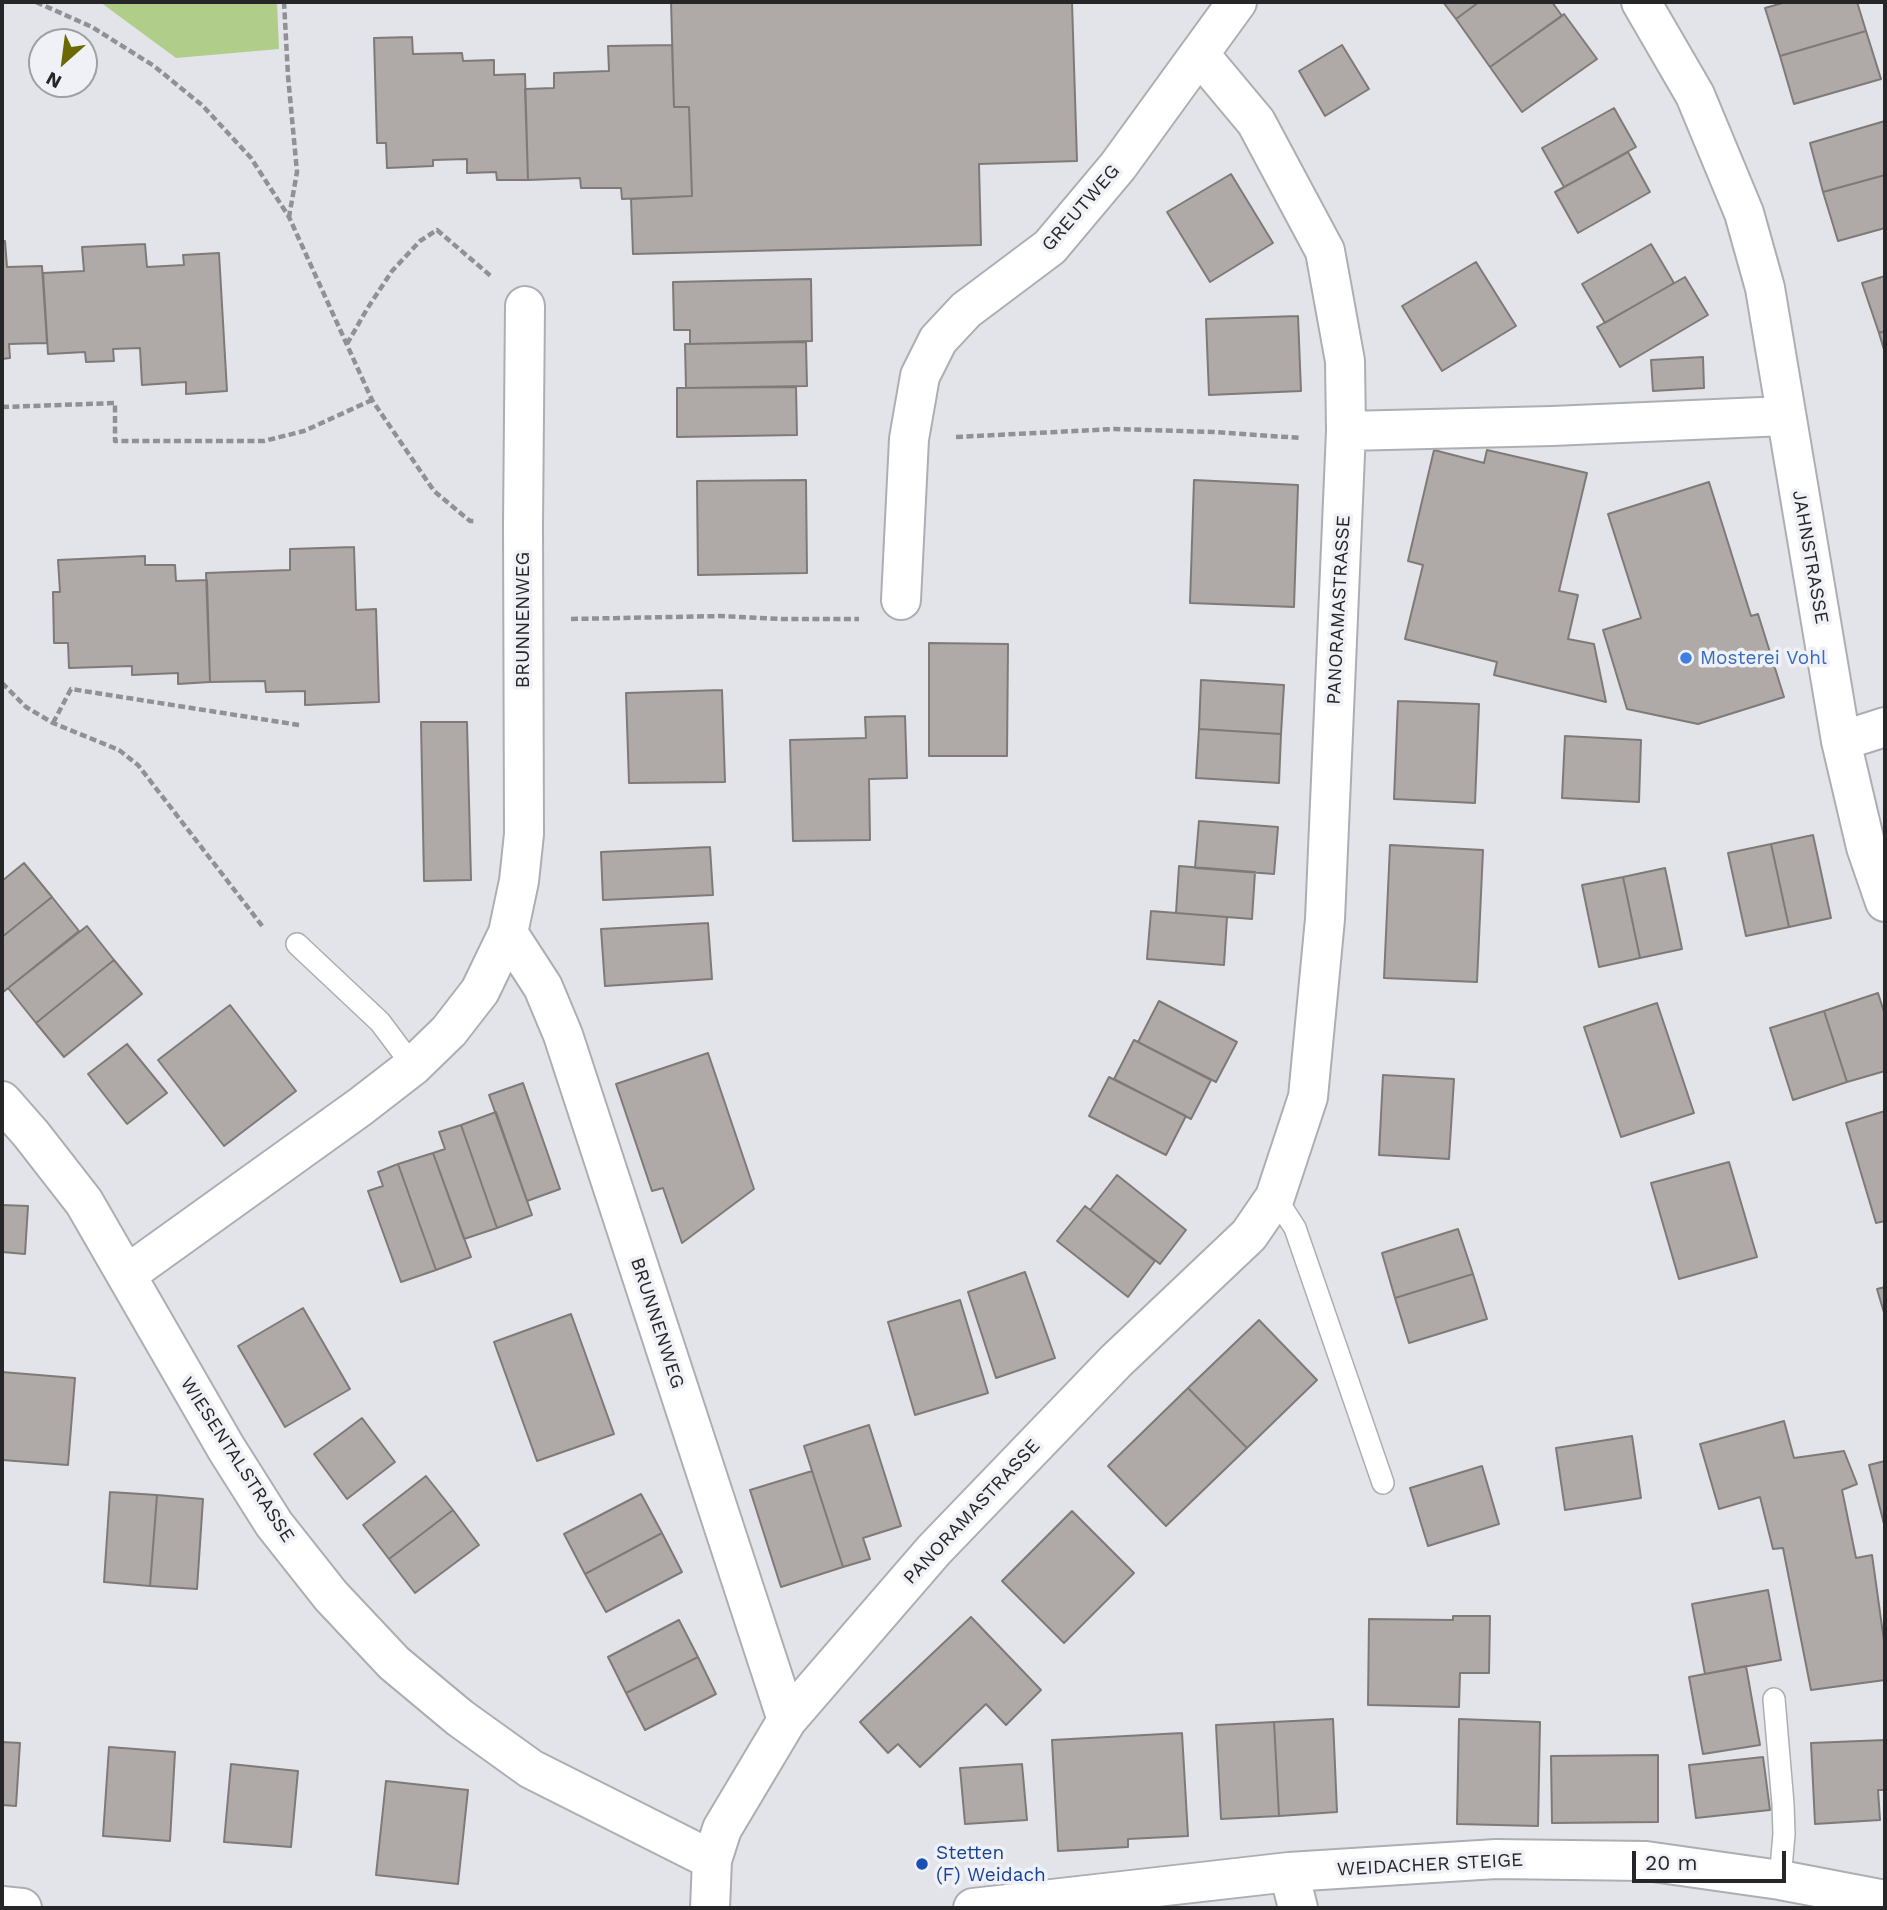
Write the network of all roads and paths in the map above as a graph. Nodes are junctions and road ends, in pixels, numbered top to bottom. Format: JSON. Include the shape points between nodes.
{"nodes":[{"id":1,"x":36,"y":2,"type":"edge"},
{"id":2,"x":284,"y":2,"type":"edge"},
{"id":3,"x":1237,"y":2,"type":"edge"},
{"id":4,"x":1641,"y":2,"type":"edge"},
{"id":5,"x":1200,"y":55,"type":"junction"},
{"id":6,"x":289,"y":217,"type":"junction"},
{"id":7,"x":525,"y":306,"type":"joint"},
{"id":8,"x":347,"y":345,"type":"junction"},
{"id":9,"x":372,"y":400,"type":"junction"},
{"id":10,"x":2,"y":407,"type":"edge"},
{"id":11,"x":1785,"y":416,"type":"junction"},
{"id":12,"x":1346,"y":431,"type":"junction"},
{"id":13,"x":909,"y":439,"type":"junction"},
{"id":14,"x":523,"y":524,"type":"junction"},
{"id":15,"x":901,"y":600,"type":"joint"},
{"id":16,"x":523,"y":620,"type":"junction"},
{"id":17,"x":2,"y":683,"type":"edge"},
{"id":18,"x":53,"y":723,"type":"junction"},
{"id":19,"x":299,"y":725,"type":"dead end"},
{"id":20,"x":1885,"y":727,"type":"edge"},
{"id":21,"x":1841,"y":741,"type":"junction"},
{"id":22,"x":1885,"y":902,"type":"edge"},
{"id":23,"x":508,"y":933,"type":"junction"},
{"id":24,"x":297,"y":944,"type":"joint"},
{"id":25,"x":414,"y":1066,"type":"junction"},
{"id":26,"x":2,"y":1101,"type":"edge"},
{"id":27,"x":17,"y":1136,"type":"edge"},
{"id":28,"x":1275,"y":1197,"type":"junction"},
{"id":29,"x":126,"y":1275,"type":"junction"},
{"id":30,"x":1383,"y":1483,"type":"dead end"},
{"id":31,"x":1774,"y":1699,"type":"dead end"},
{"id":32,"x":787,"y":1720,"type":"junction"},
{"id":33,"x":712,"y":1860,"type":"junction"},
{"id":34,"x":1780,"y":1880,"type":"junction"},
{"id":35,"x":1293,"y":1890,"type":"edge"},
{"id":36,"x":1885,"y":1900,"type":"edge"},
{"id":37,"x":2,"y":1906,"type":"edge"},
{"id":38,"x":22,"y":1908,"type":"edge"},
{"id":39,"x":709,"y":1908,"type":"edge"},
{"id":40,"x":973,"y":1908,"type":"edge"}],
"edges":[{"from":1,"to":6,"type":"path","via":[[103,33],[155,66],[203,106],[251,158]]},
{"from":2,"to":6,"type":"path","via":[[297,172]]},
{"from":3,"to":5,"type":"street","name":"GREUTWEG"},
{"from":4,"to":11,"type":"street","name":"JAHNSTRASSE","via":[[1695,95],[1744,213],[1765,288]]},
{"from":5,"to":12,"type":"street","name":"PANORAMASTRASSE","via":[[1256,122],[1325,251],[1345,361]]},
{"from":5,"to":13,"type":"street","name":"GREUTWEG","via":[[1118,166],[1050,247],[966,310],[938,340],[920,376]]},
{"from":6,"to":8,"type":"path"},
{"from":7,"to":8,"type":"path","via":[[437,230],[392,271]]},
{"from":7,"to":14,"type":"street","name":"BRUNNENWEG"},
{"from":8,"to":9,"type":"path"},
{"from":9,"to":10,"type":"path","via":[[304,431],[264,440],[115,441],[115,403]]},
{"from":9,"to":14,"type":"path","via":[[434,491],[470,521]]},
{"from":11,"to":12,"type":"street"},
{"from":11,"to":21,"type":"street","name":"JAHNSTRASSE"},
{"from":12,"to":13,"type":"path","via":[[1300,438],[1115,429]]},
{"from":12,"to":28,"type":"street","name":"PANORAMASTRASSE","via":[[1325,919],[1308,1097]]},
{"from":13,"to":15,"type":"street","name":"GREUTWEG"},
{"from":14,"to":16,"type":"street","name":"BRUNNENWEG"},
{"from":15,"to":16,"type":"path","via":[[882,619]]},
{"from":16,"to":23,"type":"street","name":"BRUNNENWEG","via":[[524,834]]},
{"from":17,"to":18,"type":"path","via":[[26,707]]},
{"from":18,"to":19,"type":"path","via":[[71,689]]},
{"from":18,"to":24,"type":"path","via":[[119,750],[138,765],[267,932]]},
{"from":20,"to":21,"type":"street"},
{"from":21,"to":22,"type":"street","name":"JAHNSTRASSE","via":[[1866,847]]},
{"from":23,"to":25,"type":"street","name":"BRUNNENWEG","via":[[480,991]]},
{"from":23,"to":32,"type":"street","name":"BRUNNENWEG","via":[[543,987],[563,1035]]},
{"from":24,"to":25,"type":"lane","via":[[380,1022]]},
{"from":25,"to":29,"type":"street","name":"BRUNNENWEG"},
{"from":26,"to":27,"type":"street","name":"WIESENTALSTRASSE"},
{"from":27,"to":29,"type":"street","name":"WIESENTALSTRASSE","via":[[84,1202]]},
{"from":28,"to":30,"type":"lane","via":[[1295,1228]]},
{"from":28,"to":32,"type":"street","name":"PANORAMASTRASSE","via":[[1249,1235],[1116,1360],[934,1550]]},
{"from":29,"to":33,"type":"street","name":"WIESENTALSTRASSE","via":[[274,1524],[331,1597],[394,1663],[531,1769]]},
{"from":31,"to":34,"type":"lane","via":[[1784,1834]]},
{"from":32,"to":33,"type":"street","name":"PANORAMASTRASSE","via":[[722,1829]]},
{"from":33,"to":39,"type":"street"},
{"from":34,"to":35,"type":"street","name":"WEIDACHER STEIGE","via":[[1647,1861],[1496,1859]]},
{"from":34,"to":36,"type":"street","name":"WEIDACHER STEIGE"},
{"from":35,"to":40,"type":"street","name":"WEIDACHER STEIGE"},
{"from":37,"to":38,"type":"street"}]}
